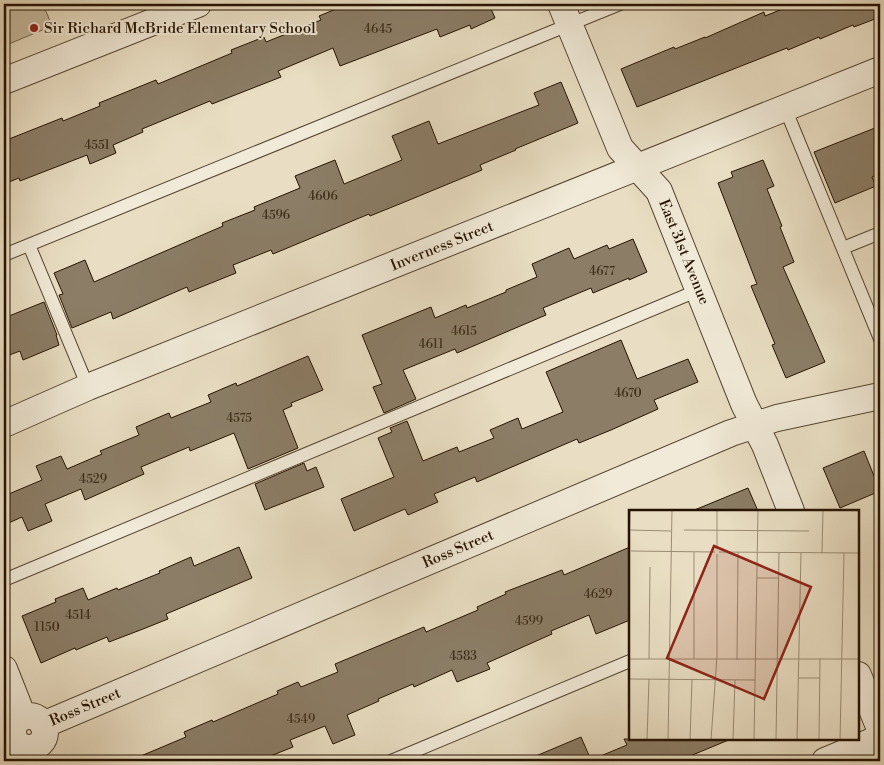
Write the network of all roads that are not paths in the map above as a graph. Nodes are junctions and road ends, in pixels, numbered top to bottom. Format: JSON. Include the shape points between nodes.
{"nodes":[{"id":1,"x":198,"y":4,"type":"edge"},
{"id":2,"x":620,"y":4,"type":"edge"},
{"id":3,"x":565,"y":14,"type":"edge"},
{"id":4,"x":880,"y":70,"type":"edge"},
{"id":5,"x":4,"y":81,"type":"edge"},
{"id":6,"x":785,"y":108,"type":"junction"},
{"id":7,"x":638,"y":168,"type":"junction"},
{"id":8,"x":880,"y":233,"type":"edge"},
{"id":9,"x":29,"y":245,"type":"junction"},
{"id":10,"x":843,"y":248,"type":"junction"},
{"id":11,"x":4,"y":255,"type":"edge"},
{"id":12,"x":699,"y":290,"type":"junction"},
{"id":13,"x":880,"y":338,"type":"edge"},
{"id":14,"x":88,"y":387,"type":"junction"},
{"id":15,"x":880,"y":396,"type":"edge"},
{"id":16,"x":4,"y":424,"type":"edge"},
{"id":17,"x":754,"y":424,"type":"junction"},
{"id":18,"x":791,"y":510,"type":"edge"},
{"id":19,"x":4,"y":580,"type":"edge"},
{"id":20,"x":629,"y":661,"type":"edge"},
{"id":21,"x":4,"y":669,"type":"edge"},
{"id":22,"x":859,"y":677,"type":"edge"},
{"id":23,"x":880,"y":729,"type":"edge"},
{"id":24,"x":27,"y":738,"type":"edge"},
{"id":25,"x":880,"y":738,"type":"edge"},
{"id":26,"x":391,"y":761,"type":"edge"},
{"id":27,"x":825,"y":761,"type":"edge"}],
"edges":[{"from":1,"to":5,"type":"street"},
{"from":2,"to":3,"type":"lane"},
{"from":3,"to":7,"type":"street","name":"East 31st Avenue","via":[[620,148]]},
{"from":3,"to":9,"type":"lane"},
{"from":4,"to":6,"type":"street","name":"Inverness Street"},
{"from":6,"to":7,"type":"street","name":"Inverness Street"},
{"from":6,"to":10,"type":"lane"},
{"from":7,"to":12,"type":"street","name":"East 31st Avenue","via":[[659,191]]},
{"from":7,"to":14,"type":"street","name":"Inverness Street"},
{"from":8,"to":10,"type":"lane"},
{"from":9,"to":11,"type":"lane"},
{"from":9,"to":14,"type":"lane"},
{"from":10,"to":13,"type":"lane"},
{"from":12,"to":17,"type":"street","name":"East 31st Avenue"},
{"from":12,"to":19,"type":"lane"},
{"from":14,"to":16,"type":"street","name":"Inverness Street"},
{"from":15,"to":17,"type":"street","name":"Ross Street"},
{"from":17,"to":18,"type":"street","name":"East 31st Avenue"},
{"from":17,"to":24,"type":"street","name":"Ross Street"},
{"from":20,"to":26,"type":"lane"},
{"from":21,"to":24,"type":"street"},
{"from":22,"to":23,"type":"street"},
{"from":25,"to":27,"type":"street"}]}
